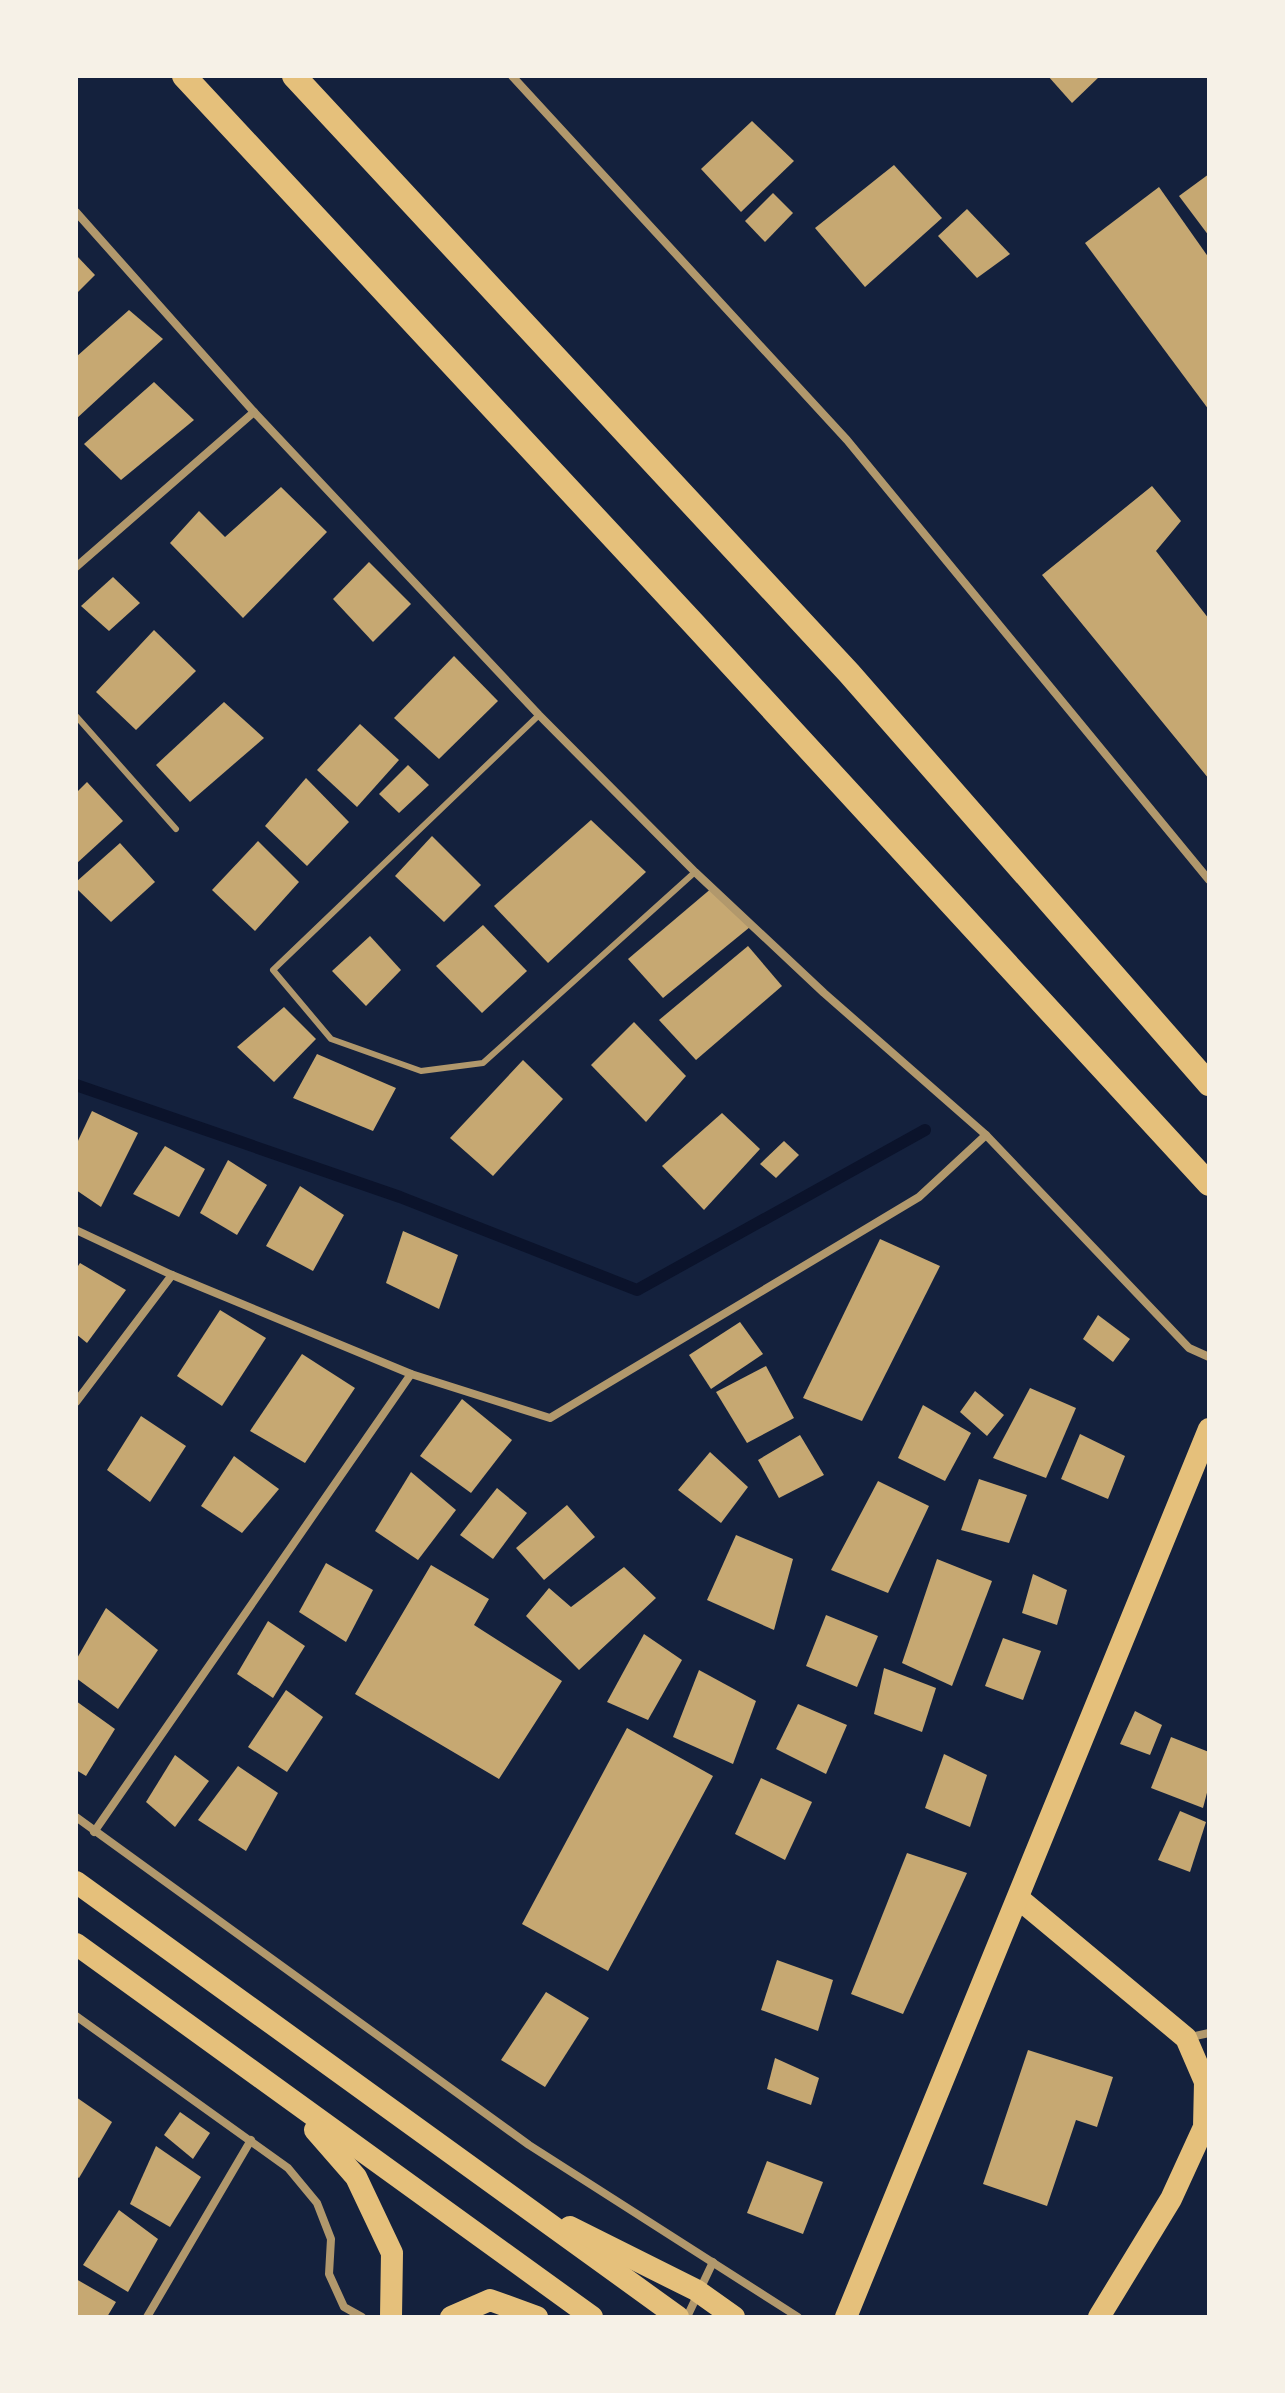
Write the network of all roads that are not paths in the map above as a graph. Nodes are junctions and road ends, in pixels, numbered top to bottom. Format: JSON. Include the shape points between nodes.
{"nodes":[{"id":1,"x":184,"y":76,"type":"edge"},
{"id":2,"x":294,"y":76,"type":"edge"},
{"id":3,"x":512,"y":76,"type":"edge"},
{"id":4,"x":76,"y":212,"type":"edge"},
{"id":5,"x":254,"y":412,"type":"junction"},
{"id":6,"x":76,"y":567,"type":"edge"},
{"id":7,"x":539,"y":715,"type":"junction"},
{"id":8,"x":76,"y":716,"type":"edge"},
{"id":9,"x":176,"y":829,"type":"dead end"},
{"id":10,"x":695,"y":872,"type":"junction"},
{"id":11,"x":1209,"y":880,"type":"edge"},
{"id":12,"x":1209,"y":1084,"type":"edge"},
{"id":13,"x":986,"y":1135,"type":"junction"},
{"id":14,"x":1209,"y":1184,"type":"edge"},
{"id":15,"x":76,"y":1230,"type":"edge"},
{"id":16,"x":172,"y":1275,"type":"junction"},
{"id":17,"x":1209,"y":1357,"type":"edge"},
{"id":18,"x":411,"y":1374,"type":"junction"},
{"id":19,"x":76,"y":1402,"type":"edge"},
{"id":20,"x":1209,"y":1429,"type":"edge"},
{"id":21,"x":76,"y":1817,"type":"edge"},
{"id":22,"x":94,"y":1832,"type":"junction"},
{"id":23,"x":76,"y":1882,"type":"edge"},
{"id":24,"x":1018,"y":1898,"type":"junction"},
{"id":25,"x":76,"y":1944,"type":"edge"},
{"id":26,"x":76,"y":2016,"type":"edge"},
{"id":27,"x":1209,"y":2033,"type":"edge"},
{"id":28,"x":1186,"y":2038,"type":"junction"},
{"id":29,"x":289,"y":2101,"type":"junction"},
{"id":30,"x":251,"y":2140,"type":"junction"},
{"id":31,"x":504,"y":2194,"type":"junction"},
{"id":32,"x":713,"y":2262,"type":"junction"},
{"id":33,"x":147,"y":2317,"type":"edge"},
{"id":34,"x":362,"y":2317,"type":"edge"},
{"id":35,"x":391,"y":2317,"type":"edge"},
{"id":36,"x":451,"y":2317,"type":"edge"},
{"id":37,"x":537,"y":2317,"type":"edge"},
{"id":38,"x":592,"y":2317,"type":"edge"},
{"id":39,"x":678,"y":2317,"type":"edge"},
{"id":40,"x":687,"y":2317,"type":"edge"},
{"id":41,"x":734,"y":2317,"type":"edge"},
{"id":42,"x":798,"y":2317,"type":"edge"},
{"id":43,"x":846,"y":2317,"type":"edge"},
{"id":44,"x":1099,"y":2317,"type":"edge"}],
"edges":[{"from":1,"to":14,"type":"highway"},
{"from":2,"to":12,"type":"highway","via":[[849,673]]},
{"from":3,"to":11,"type":"street","via":[[847,440]]},
{"from":4,"to":5,"type":"street"},
{"from":5,"to":6,"type":"street"},
{"from":5,"to":7,"type":"street"},
{"from":7,"to":10,"type":"street"},
{"from":7,"to":10,"type":"lane","via":[[273,970],[331,1039],[421,1071],[483,1063]]},
{"from":8,"to":9,"type":"lane"},
{"from":10,"to":13,"type":"street"},
{"from":13,"to":17,"type":"street","via":[[1189,1348]]},
{"from":13,"to":18,"type":"street","via":[[919,1197],[550,1418]]},
{"from":15,"to":16,"type":"street"},
{"from":16,"to":18,"type":"street"},
{"from":16,"to":19,"type":"street"},
{"from":18,"to":22,"type":"street"},
{"from":20,"to":24,"type":"highway"},
{"from":21,"to":22,"type":"street"},
{"from":22,"to":32,"type":"street","via":[[529,2145]]},
{"from":23,"to":31,"type":"highway"},
{"from":24,"to":28,"type":"highway"},
{"from":24,"to":43,"type":"highway"},
{"from":25,"to":29,"type":"highway"},
{"from":26,"to":30,"type":"street"},
{"from":27,"to":28,"type":"street"},
{"from":28,"to":44,"type":"highway","via":[[1205,2082],[1204,2127],[1171,2199]]},
{"from":29,"to":35,"type":"highway","via":[[356,2177],[372,2207],[392,2253]]},
{"from":29,"to":38,"type":"highway"},
{"from":30,"to":33,"type":"street"},
{"from":30,"to":34,"type":"street","via":[[288,2168],[317,2203],[331,2239],[329,2274],[344,2307]]},
{"from":31,"to":39,"type":"highway"},
{"from":31,"to":41,"type":"highway","via":[[696,2290]]},
{"from":32,"to":40,"type":"street"},
{"from":32,"to":42,"type":"street"},
{"from":36,"to":37,"type":"highway","via":[[490,2300]]}]}
